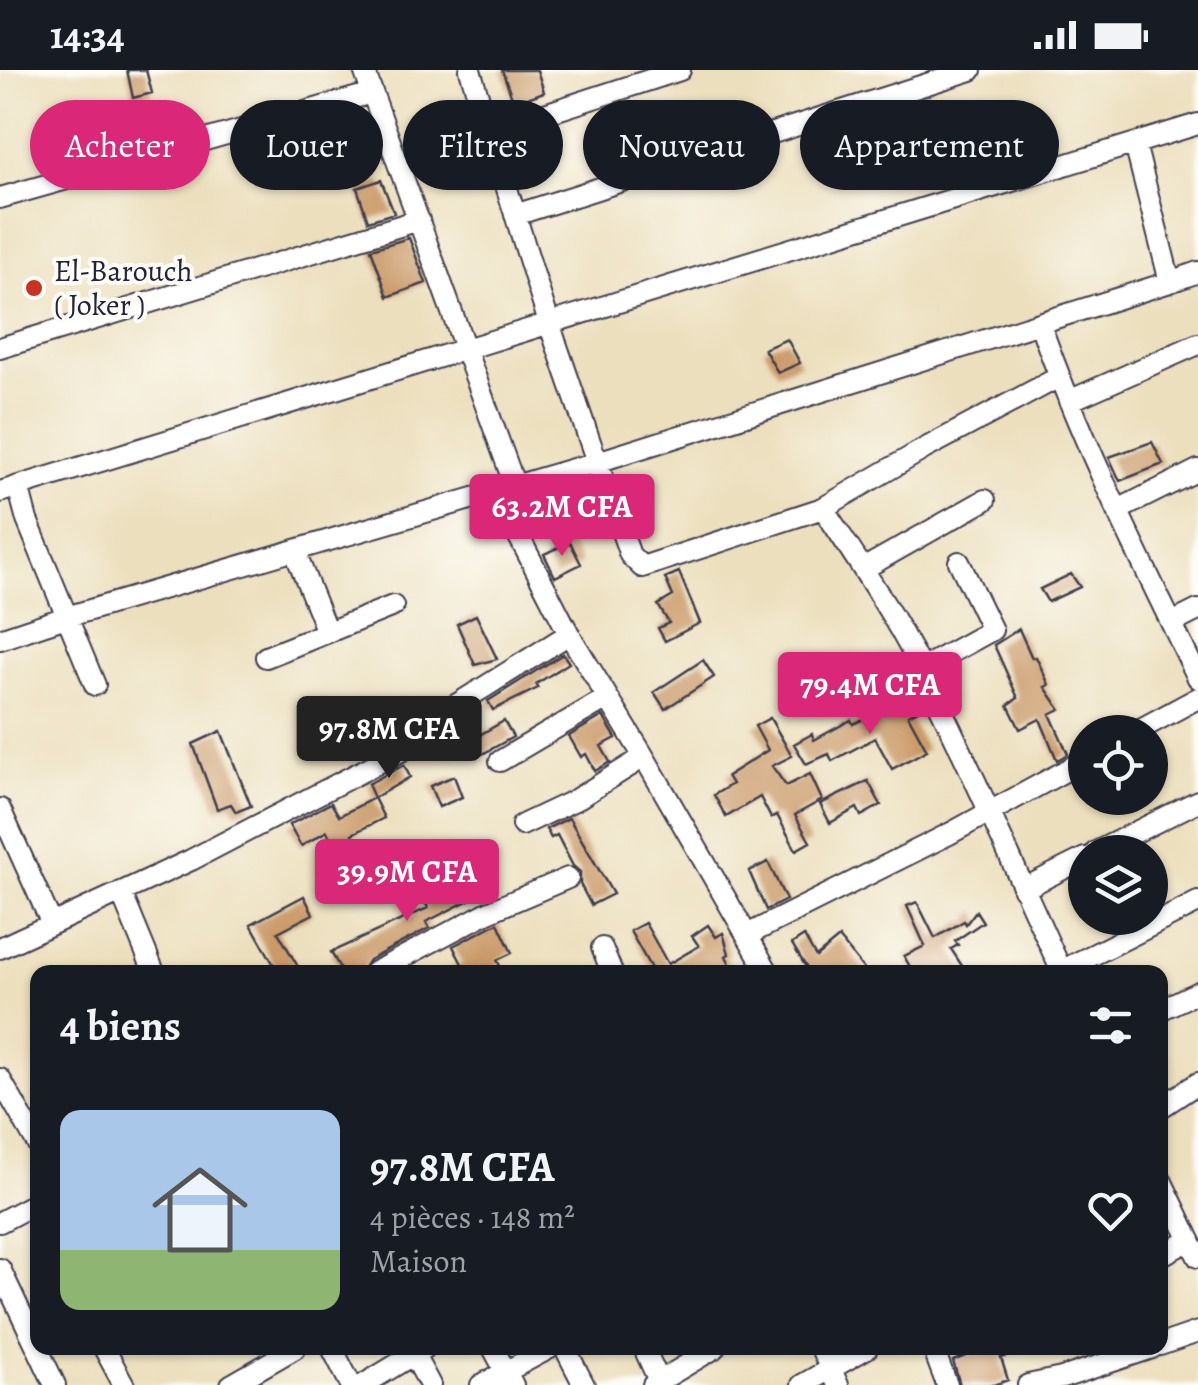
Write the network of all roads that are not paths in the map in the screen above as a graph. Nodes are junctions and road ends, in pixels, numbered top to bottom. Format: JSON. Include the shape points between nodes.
{"nodes":[{"id":1,"x":364,"y":70,"type":"edge"},
{"id":2,"x":470,"y":70,"type":"edge"},
{"id":3,"x":680,"y":70,"type":"edge"},
{"id":4,"x":970,"y":70,"type":"edge"},
{"id":5,"x":372,"y":93,"type":"junction"},
{"id":6,"x":479,"y":100,"type":"edge"},
{"id":7,"x":563,"y":108,"type":"edge"},
{"id":8,"x":1198,"y":124,"type":"edge"},
{"id":9,"x":1136,"y":144,"type":"junction"},
{"id":10,"x":507,"y":190,"type":"edge"},
{"id":11,"x":0,"y":198,"type":"edge"},
{"id":12,"x":515,"y":215,"type":"junction"},
{"id":13,"x":419,"y":220,"type":"junction"},
{"id":14,"x":1198,"y":272,"type":"edge"},
{"id":15,"x":1170,"y":282,"type":"junction"},
{"id":16,"x":549,"y":323,"type":"junction"},
{"id":17,"x":1040,"y":324,"type":"junction"},
{"id":18,"x":1198,"y":344,"type":"edge"},
{"id":19,"x":0,"y":348,"type":"edge"},
{"id":20,"x":467,"y":349,"type":"junction"},
{"id":21,"x":1059,"y":377,"type":"junction"},
{"id":22,"x":1069,"y":401,"type":"junction"},
{"id":23,"x":597,"y":462,"type":"junction"},
{"id":24,"x":1198,"y":470,"type":"edge"},
{"id":25,"x":9,"y":489,"type":"edge"},
{"id":26,"x":506,"y":489,"type":"junction"},
{"id":27,"x":986,"y":500,"type":"dead end"},
{"id":28,"x":823,"y":508,"type":"junction"},
{"id":29,"x":1118,"y":510,"type":"junction"},
{"id":30,"x":295,"y":552,"type":"junction"},
{"id":31,"x":958,"y":562,"type":"dead end"},
{"id":32,"x":864,"y":569,"type":"junction"},
{"id":33,"x":392,"y":606,"type":"dead end"},
{"id":34,"x":1198,"y":610,"type":"edge"},
{"id":35,"x":66,"y":617,"type":"junction"},
{"id":36,"x":1172,"y":624,"type":"junction"},
{"id":37,"x":328,"y":632,"type":"junction"},
{"id":38,"x":569,"y":634,"type":"junction"},
{"id":39,"x":0,"y":639,"type":"edge"},
{"id":40,"x":266,"y":658,"type":"dead end"},
{"id":41,"x":922,"y":669,"type":"junction"},
{"id":42,"x":1198,"y":678,"type":"edge"},
{"id":43,"x":95,"y":685,"type":"dead end"},
{"id":44,"x":607,"y":698,"type":"junction"},
{"id":45,"x":1198,"y":698,"type":"edge"},
{"id":46,"x":1166,"y":715,"type":"edge"},
{"id":47,"x":644,"y":757,"type":"junction"},
{"id":48,"x":500,"y":761,"type":"dead end"},
{"id":49,"x":1068,"y":769,"type":"edge"},
{"id":50,"x":1198,"y":801,"type":"edge"},
{"id":51,"x":0,"y":810,"type":"edge"},
{"id":52,"x":991,"y":812,"type":"junction"},
{"id":53,"x":522,"y":826,"type":"dead end"},
{"id":54,"x":1130,"y":835,"type":"edge"},
{"id":55,"x":1068,"y":866,"type":"edge"},
{"id":56,"x":568,"y":878,"type":"dead end"},
{"id":57,"x":1023,"y":889,"type":"junction"},
{"id":58,"x":121,"y":892,"type":"junction"},
{"id":59,"x":1198,"y":902,"type":"edge"},
{"id":60,"x":52,"y":924,"type":"junction"},
{"id":61,"x":747,"y":935,"type":"junction"},
{"id":62,"x":0,"y":948,"type":"edge"},
{"id":63,"x":602,"y":948,"type":"dead end"},
{"id":64,"x":151,"y":965,"type":"edge"},
{"id":65,"x":387,"y":965,"type":"edge"},
{"id":66,"x":609,"y":965,"type":"edge"},
{"id":67,"x":764,"y":965,"type":"edge"},
{"id":68,"x":1059,"y":965,"type":"edge"},
{"id":69,"x":1076,"y":965,"type":"edge"},
{"id":70,"x":1198,"y":992,"type":"edge"},
{"id":71,"x":1168,"y":1006,"type":"edge"},
{"id":72,"x":0,"y":1079,"type":"edge"},
{"id":73,"x":1198,"y":1083,"type":"edge"},
{"id":74,"x":1168,"y":1103,"type":"edge"},
{"id":75,"x":30,"y":1131,"type":"edge"},
{"id":76,"x":1168,"y":1194,"type":"edge"},
{"id":77,"x":30,"y":1206,"type":"edge"},
{"id":78,"x":0,"y":1222,"type":"edge"},
{"id":79,"x":1194,"y":1248,"type":"edge"},
{"id":80,"x":1168,"y":1254,"type":"edge"},
{"id":81,"x":0,"y":1269,"type":"edge"},
{"id":82,"x":30,"y":1327,"type":"edge"},
{"id":83,"x":1198,"y":1332,"type":"edge"},
{"id":84,"x":1168,"y":1342,"type":"edge"},
{"id":85,"x":44,"y":1355,"type":"edge"},
{"id":86,"x":108,"y":1355,"type":"edge"},
{"id":87,"x":287,"y":1355,"type":"edge"},
{"id":88,"x":336,"y":1355,"type":"edge"},
{"id":89,"x":408,"y":1355,"type":"edge"},
{"id":90,"x":418,"y":1355,"type":"edge"},
{"id":91,"x":498,"y":1355,"type":"edge"},
{"id":92,"x":540,"y":1355,"type":"edge"},
{"id":93,"x":569,"y":1355,"type":"edge"},
{"id":94,"x":646,"y":1355,"type":"edge"},
{"id":95,"x":703,"y":1355,"type":"edge"},
{"id":96,"x":858,"y":1355,"type":"edge"},
{"id":97,"x":937,"y":1355,"type":"edge"},
{"id":98,"x":1133,"y":1355,"type":"edge"},
{"id":99,"x":263,"y":1377,"type":"edge"},
{"id":100,"x":834,"y":1377,"type":"edge"},
{"id":101,"x":509,"y":1378,"type":"edge"},
{"id":102,"x":1063,"y":1381,"type":"edge"},
{"id":103,"x":656,"y":1383,"type":"edge"},
{"id":104,"x":55,"y":1385,"type":"edge"},
{"id":105,"x":124,"y":1385,"type":"edge"},
{"id":106,"x":231,"y":1385,"type":"edge"},
{"id":107,"x":351,"y":1385,"type":"edge"},
{"id":108,"x":363,"y":1385,"type":"edge"},
{"id":109,"x":430,"y":1385,"type":"edge"},
{"id":110,"x":481,"y":1385,"type":"edge"},
{"id":111,"x":584,"y":1385,"type":"edge"},
{"id":112,"x":802,"y":1385,"type":"edge"},
{"id":113,"x":948,"y":1385,"type":"edge"},
{"id":114,"x":1028,"y":1385,"type":"edge"}],
"edges":[{"from":1,"to":5,"type":"street"},
{"from":2,"to":6,"type":"street"},
{"from":3,"to":7,"type":"street"},
{"from":4,"to":12,"type":"street"},
{"from":5,"to":11,"type":"street"},
{"from":5,"to":13,"type":"street"},
{"from":8,"to":9,"type":"street"},
{"from":9,"to":15,"type":"street"},
{"from":9,"to":16,"type":"street"},
{"from":10,"to":12,"type":"street"},
{"from":12,"to":16,"type":"street"},
{"from":13,"to":19,"type":"street"},
{"from":13,"to":20,"type":"street"},
{"from":14,"to":15,"type":"street"},
{"from":15,"to":17,"type":"street"},
{"from":16,"to":20,"type":"street"},
{"from":16,"to":23,"type":"street"},
{"from":17,"to":21,"type":"street"},
{"from":17,"to":23,"type":"street"},
{"from":18,"to":22,"type":"street"},
{"from":20,"to":25,"type":"street"},
{"from":20,"to":26,"type":"street"},
{"from":21,"to":22,"type":"street"},
{"from":21,"to":28,"type":"street"},
{"from":22,"to":29,"type":"street"},
{"from":23,"to":26,"type":"street"},
{"from":23,"to":28,"type":"street","via":[[630,555],[642,567]]},
{"from":24,"to":29,"type":"street"},
{"from":25,"to":35,"type":"street"},
{"from":26,"to":30,"type":"street"},
{"from":26,"to":38,"type":"street"},
{"from":27,"to":32,"type":"street"},
{"from":28,"to":32,"type":"street"},
{"from":29,"to":36,"type":"street"},
{"from":30,"to":35,"type":"street"},
{"from":30,"to":37,"type":"street"},
{"from":31,"to":41,"type":"street","via":[[992,630]]},
{"from":32,"to":41,"type":"street"},
{"from":33,"to":37,"type":"street"},
{"from":34,"to":36,"type":"street"},
{"from":35,"to":39,"type":"street"},
{"from":35,"to":43,"type":"street"},
{"from":36,"to":42,"type":"street"},
{"from":37,"to":40,"type":"street"},
{"from":38,"to":44,"type":"street"},
{"from":38,"to":58,"type":"street","via":[[440,715],[437,732]]},
{"from":41,"to":52,"type":"street"},
{"from":44,"to":47,"type":"street"},
{"from":44,"to":48,"type":"street"},
{"from":45,"to":46,"type":"street"},
{"from":47,"to":53,"type":"street"},
{"from":47,"to":61,"type":"street"},
{"from":49,"to":52,"type":"street"},
{"from":50,"to":54,"type":"street"},
{"from":51,"to":60,"type":"street"},
{"from":52,"to":57,"type":"street"},
{"from":52,"to":61,"type":"street"},
{"from":55,"to":57,"type":"street"},
{"from":56,"to":65,"type":"street"},
{"from":57,"to":68,"type":"street"},
{"from":58,"to":60,"type":"street"},
{"from":58,"to":64,"type":"street"},
{"from":59,"to":69,"type":"street"},
{"from":60,"to":62,"type":"street"},
{"from":61,"to":67,"type":"street"},
{"from":63,"to":66,"type":"street"},
{"from":70,"to":71,"type":"street"},
{"from":72,"to":75,"type":"street"},
{"from":73,"to":74,"type":"street"},
{"from":76,"to":79,"type":"street"},
{"from":77,"to":78,"type":"street"},
{"from":79,"to":80,"type":"street"},
{"from":81,"to":82,"type":"street"},
{"from":83,"to":84,"type":"street"},
{"from":85,"to":104,"type":"street"},
{"from":86,"to":105,"type":"street"},
{"from":87,"to":99,"type":"street"},
{"from":88,"to":107,"type":"street"},
{"from":89,"to":108,"type":"street"},
{"from":90,"to":109,"type":"street"},
{"from":91,"to":101,"type":"street"},
{"from":92,"to":101,"type":"street"},
{"from":93,"to":111,"type":"street"},
{"from":94,"to":103,"type":"street"},
{"from":95,"to":103,"type":"street"},
{"from":96,"to":100,"type":"street"},
{"from":97,"to":113,"type":"street"},
{"from":98,"to":102,"type":"street"},
{"from":99,"to":106,"type":"street"},
{"from":100,"to":112,"type":"street"},
{"from":101,"to":110,"type":"street"},
{"from":102,"to":114,"type":"street"}]}
